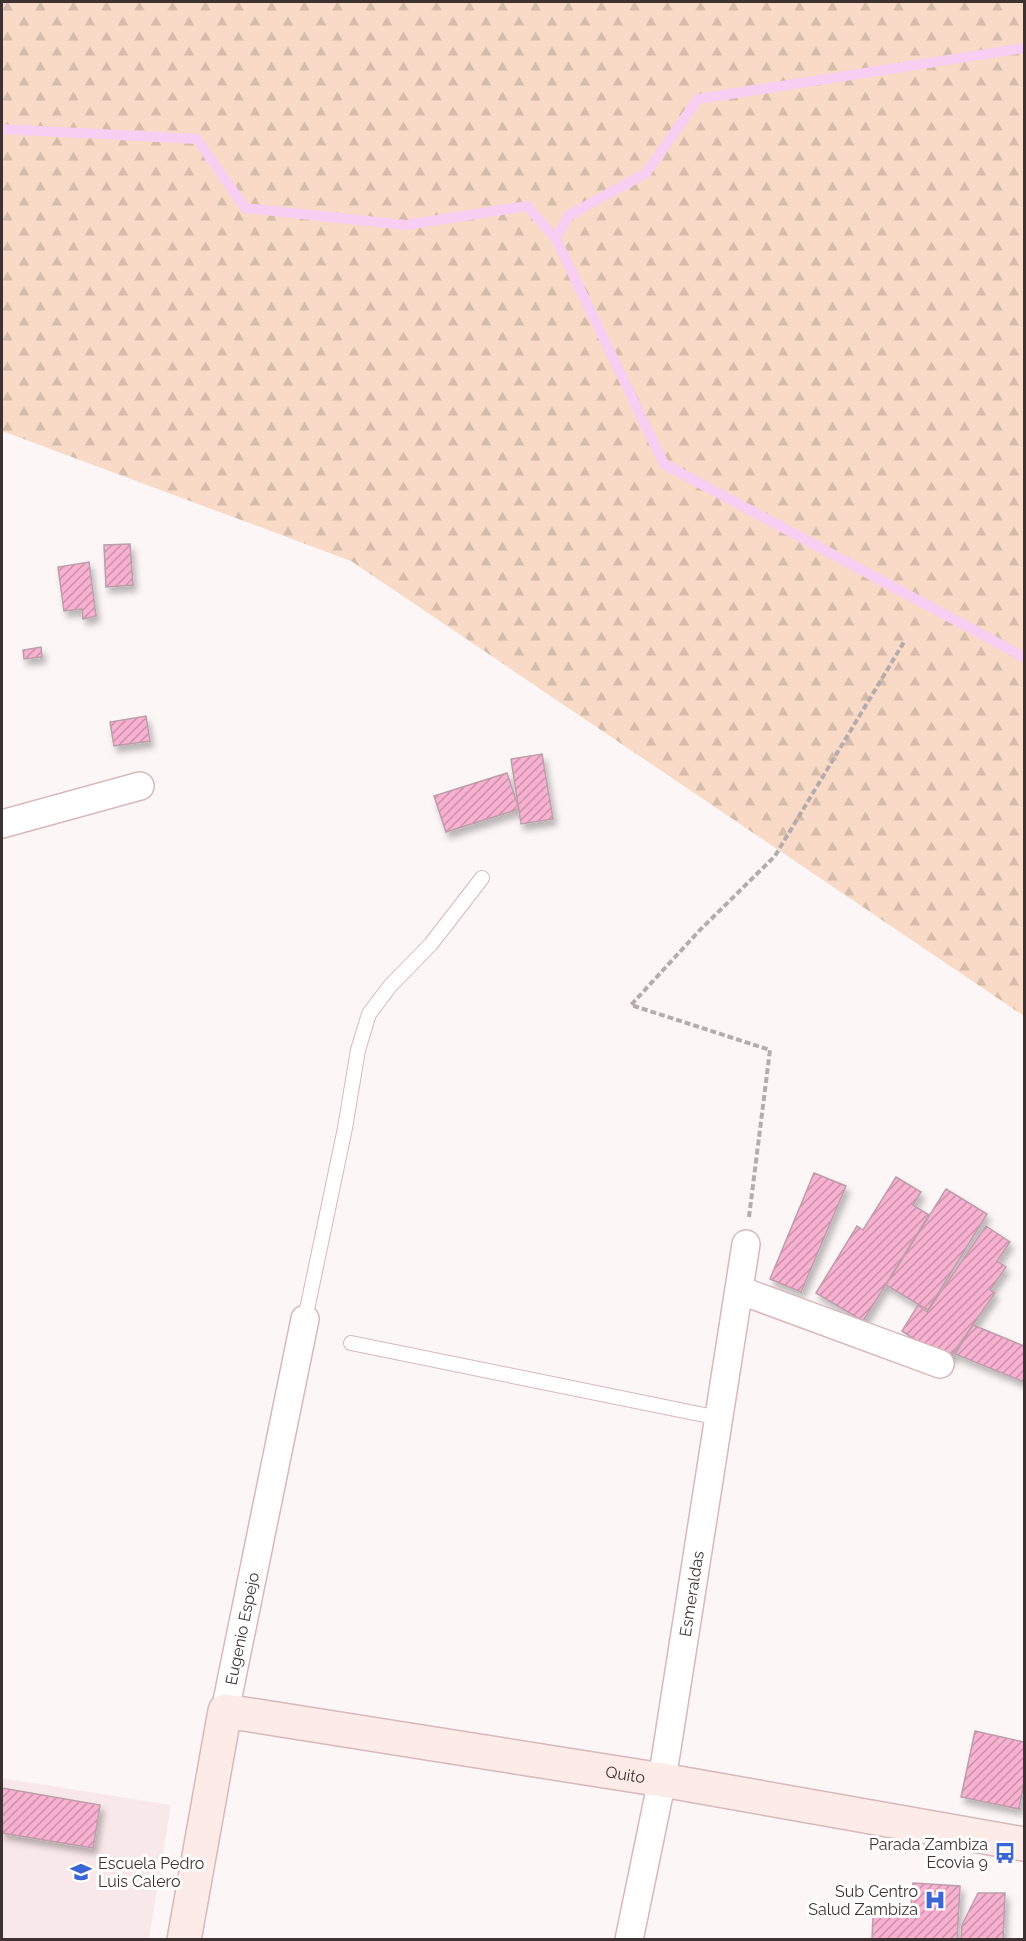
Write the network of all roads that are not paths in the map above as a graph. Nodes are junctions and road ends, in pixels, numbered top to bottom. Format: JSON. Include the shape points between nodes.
{"nodes":[{"id":1,"x":140,"y":786,"type":"dead end"},
{"id":2,"x":2,"y":824,"type":"edge"},
{"id":3,"x":482,"y":878,"type":"dead end"},
{"id":4,"x":746,"y":1244,"type":"road end"},
{"id":5,"x":739,"y":1290,"type":"junction"},
{"id":6,"x":305,"y":1319,"type":"joint"},
{"id":7,"x":351,"y":1343,"type":"dead end"},
{"id":8,"x":940,"y":1364,"type":"dead end"},
{"id":9,"x":719,"y":1418,"type":"junction"},
{"id":10,"x":225,"y":1711,"type":"junction"},
{"id":11,"x":662,"y":1780,"type":"junction"},
{"id":12,"x":1024,"y":1844,"type":"edge"},
{"id":13,"x":184,"y":1940,"type":"edge"},
{"id":14,"x":629,"y":1940,"type":"edge"}],
"edges":[{"from":1,"to":2,"type":"street"},
{"from":3,"to":6,"type":"lane","via":[[369,1014],[358,1050]]},
{"from":4,"to":5,"type":"street","name":"Esmeraldas"},
{"from":5,"to":8,"type":"street"},
{"from":5,"to":9,"type":"street","name":"Esmeraldas"},
{"from":6,"to":10,"type":"street","name":"Eugenio Espejo"},
{"from":7,"to":9,"type":"lane"},
{"from":9,"to":11,"type":"street","name":"Esmeraldas"},
{"from":10,"to":11,"type":"street","name":"Quito"},
{"from":10,"to":13,"type":"street","name":"Eugenio Espejo"},
{"from":11,"to":12,"type":"street","name":"Quito"},
{"from":11,"to":14,"type":"street","name":"Esmeraldas"}]}
